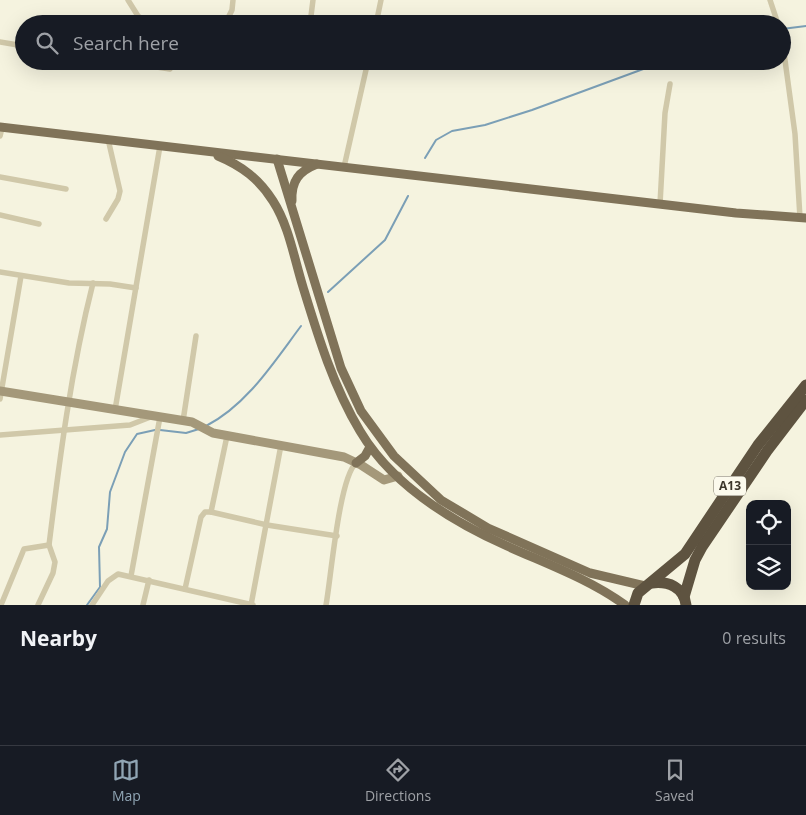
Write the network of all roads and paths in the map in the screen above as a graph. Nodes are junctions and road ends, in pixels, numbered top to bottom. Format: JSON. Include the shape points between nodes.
{"nodes":[{"id":1,"x":128,"y":0,"type":"edge"},
{"id":2,"x":233,"y":0,"type":"edge"},
{"id":3,"x":313,"y":0,"type":"edge"},
{"id":4,"x":381,"y":0,"type":"edge"},
{"id":5,"x":770,"y":0,"type":"edge"},
{"id":6,"x":137,"y":15,"type":"edge"},
{"id":7,"x":230,"y":15,"type":"edge"},
{"id":8,"x":311,"y":15,"type":"edge"},
{"id":9,"x":378,"y":15,"type":"edge"},
{"id":10,"x":775,"y":15,"type":"edge"},
{"id":11,"x":0,"y":42,"type":"edge"},
{"id":12,"x":15,"y":44,"type":"edge"},
{"id":13,"x":366,"y":70,"type":"edge"},
{"id":14,"x":786,"y":70,"type":"edge"},
{"id":15,"x":670,"y":84,"type":"dead end"},
{"id":16,"x":1,"y":130,"type":"edge"},
{"id":17,"x":108,"y":139,"type":"junction"},
{"id":18,"x":160,"y":146,"type":"junction"},
{"id":19,"x":209,"y":152,"type":"junction"},
{"id":20,"x":277,"y":159,"type":"junction"},
{"id":21,"x":318,"y":164,"type":"junction"},
{"id":22,"x":344,"y":167,"type":"junction"},
{"id":23,"x":0,"y":178,"type":"edge"},
{"id":24,"x":66,"y":189,"type":"dead end"},
{"id":25,"x":660,"y":204,"type":"junction"},
{"id":26,"x":292,"y":211,"type":"junction"},
{"id":27,"x":0,"y":215,"type":"edge"},
{"id":28,"x":803,"y":218,"type":"edge"},
{"id":29,"x":106,"y":219,"type":"dead end"},
{"id":30,"x":39,"y":224,"type":"dead end"},
{"id":31,"x":0,"y":272,"type":"edge"},
{"id":32,"x":21,"y":276,"type":"junction"},
{"id":33,"x":93,"y":283,"type":"junction"},
{"id":34,"x":136,"y":288,"type":"junction"},
{"id":35,"x":196,"y":336,"type":"dead end"},
{"id":36,"x":806,"y":385,"type":"edge"},
{"id":37,"x":0,"y":394,"type":"edge"},
{"id":38,"x":806,"y":400,"type":"edge"},
{"id":39,"x":68,"y":402,"type":"junction"},
{"id":40,"x":115,"y":410,"type":"junction"},
{"id":41,"x":183,"y":420,"type":"junction"},
{"id":42,"x":158,"y":422,"type":"junction"},
{"id":43,"x":63,"y":430,"type":"junction"},
{"id":44,"x":0,"y":435,"type":"edge"},
{"id":45,"x":227,"y":436,"type":"junction"},
{"id":46,"x":282,"y":445,"type":"junction"},
{"id":47,"x":370,"y":447,"type":"junction"},
{"id":48,"x":356,"y":463,"type":"junction"},
{"id":49,"x":398,"y":476,"type":"junction"},
{"id":50,"x":211,"y":512,"type":"junction"},
{"id":51,"x":267,"y":524,"type":"junction"},
{"id":52,"x":337,"y":536,"type":"junction"},
{"id":53,"x":50,"y":545,"type":"junction"},
{"id":54,"x":131,"y":576,"type":"junction"},
{"id":55,"x":149,"y":580,"type":"junction"},
{"id":56,"x":649,"y":585,"type":"junction"},
{"id":57,"x":185,"y":589,"type":"junction"},
{"id":58,"x":687,"y":602,"type":"edge"},
{"id":59,"x":1,"y":605,"type":"edge"},
{"id":60,"x":38,"y":605,"type":"edge"},
{"id":61,"x":92,"y":605,"type":"edge"},
{"id":62,"x":143,"y":605,"type":"edge"},
{"id":63,"x":252,"y":605,"type":"edge"},
{"id":64,"x":326,"y":605,"type":"edge"},
{"id":65,"x":625,"y":605,"type":"edge"},
{"id":66,"x":634,"y":605,"type":"edge"}],
"edges":[{"from":1,"to":6,"type":"street"},
{"from":2,"to":7,"type":"street"},
{"from":3,"to":8,"type":"street"},
{"from":4,"to":9,"type":"street"},
{"from":5,"to":10,"type":"street"},
{"from":11,"to":12,"type":"street"},
{"from":13,"to":22,"type":"street"},
{"from":14,"to":28,"type":"street"},
{"from":15,"to":25,"type":"street","via":[[665,113]]},
{"from":16,"to":17,"type":"main road"},
{"from":17,"to":18,"type":"main road"},
{"from":17,"to":29,"type":"street","via":[[120,191]]},
{"from":18,"to":19,"type":"main road"},
{"from":18,"to":34,"type":"street"},
{"from":19,"to":20,"type":"main road"},
{"from":19,"to":47,"type":"main road","via":[[248,172],[273,200],[332,375],[346,407]]},
{"from":20,"to":21,"type":"main road"},
{"from":20,"to":26,"type":"main road"},
{"from":21,"to":22,"type":"main road"},
{"from":21,"to":26,"type":"main road","via":[[301,172],[294,183]]},
{"from":22,"to":25,"type":"main road"},
{"from":23,"to":24,"type":"street"},
{"from":25,"to":28,"type":"main road"},
{"from":26,"to":56,"type":"main road","via":[[341,368],[361,410],[399,462],[441,500],[488,528],[590,573]]},
{"from":27,"to":30,"type":"street"},
{"from":31,"to":32,"type":"street"},
{"from":32,"to":33,"type":"street"},
{"from":32,"to":37,"type":"street"},
{"from":33,"to":34,"type":"street"},
{"from":33,"to":39,"type":"street"},
{"from":34,"to":40,"type":"street"},
{"from":35,"to":41,"type":"street"},
{"from":36,"to":56,"type":"highway","number":"A13","via":[[758,445],[685,554]]},
{"from":37,"to":39,"type":"street"},
{"from":38,"to":58,"type":"highway","number":"A13","via":[[761,458],[702,548],[696,560]]},
{"from":39,"to":40,"type":"street"},
{"from":39,"to":43,"type":"street"},
{"from":40,"to":42,"type":"street"},
{"from":41,"to":42,"type":"street"},
{"from":41,"to":45,"type":"street"},
{"from":42,"to":43,"type":"street"},
{"from":42,"to":54,"type":"street"},
{"from":43,"to":44,"type":"street"},
{"from":43,"to":53,"type":"street"},
{"from":45,"to":46,"type":"street"},
{"from":45,"to":50,"type":"street"},
{"from":46,"to":48,"type":"street","via":[[344,457]]},
{"from":46,"to":51,"type":"street"},
{"from":47,"to":48,"type":"main road"},
{"from":47,"to":49,"type":"main road"},
{"from":48,"to":49,"type":"street","via":[[384,480]]},
{"from":48,"to":52,"type":"street","via":[[350,468],[344,490]]},
{"from":49,"to":65,"type":"main road","via":[[456,520],[504,546],[586,582]]},
{"from":50,"to":51,"type":"street"},
{"from":50,"to":57,"type":"street","via":[[205,512],[201,517]]},
{"from":51,"to":52,"type":"street"},
{"from":51,"to":63,"type":"street"},
{"from":52,"to":64,"type":"street"},
{"from":53,"to":59,"type":"street","via":[[24,549]]},
{"from":53,"to":60,"type":"street","via":[[55,562],[53,573]]},
{"from":54,"to":55,"type":"street"},
{"from":54,"to":61,"type":"street","via":[[113,576]]},
{"from":55,"to":57,"type":"street"},
{"from":55,"to":62,"type":"street"},
{"from":56,"to":58,"type":"highway","number":"A13","via":[[660,582],[674,586]]},
{"from":56,"to":66,"type":"highway","number":"A13","via":[[638,593]]},
{"from":57,"to":63,"type":"street"}]}
